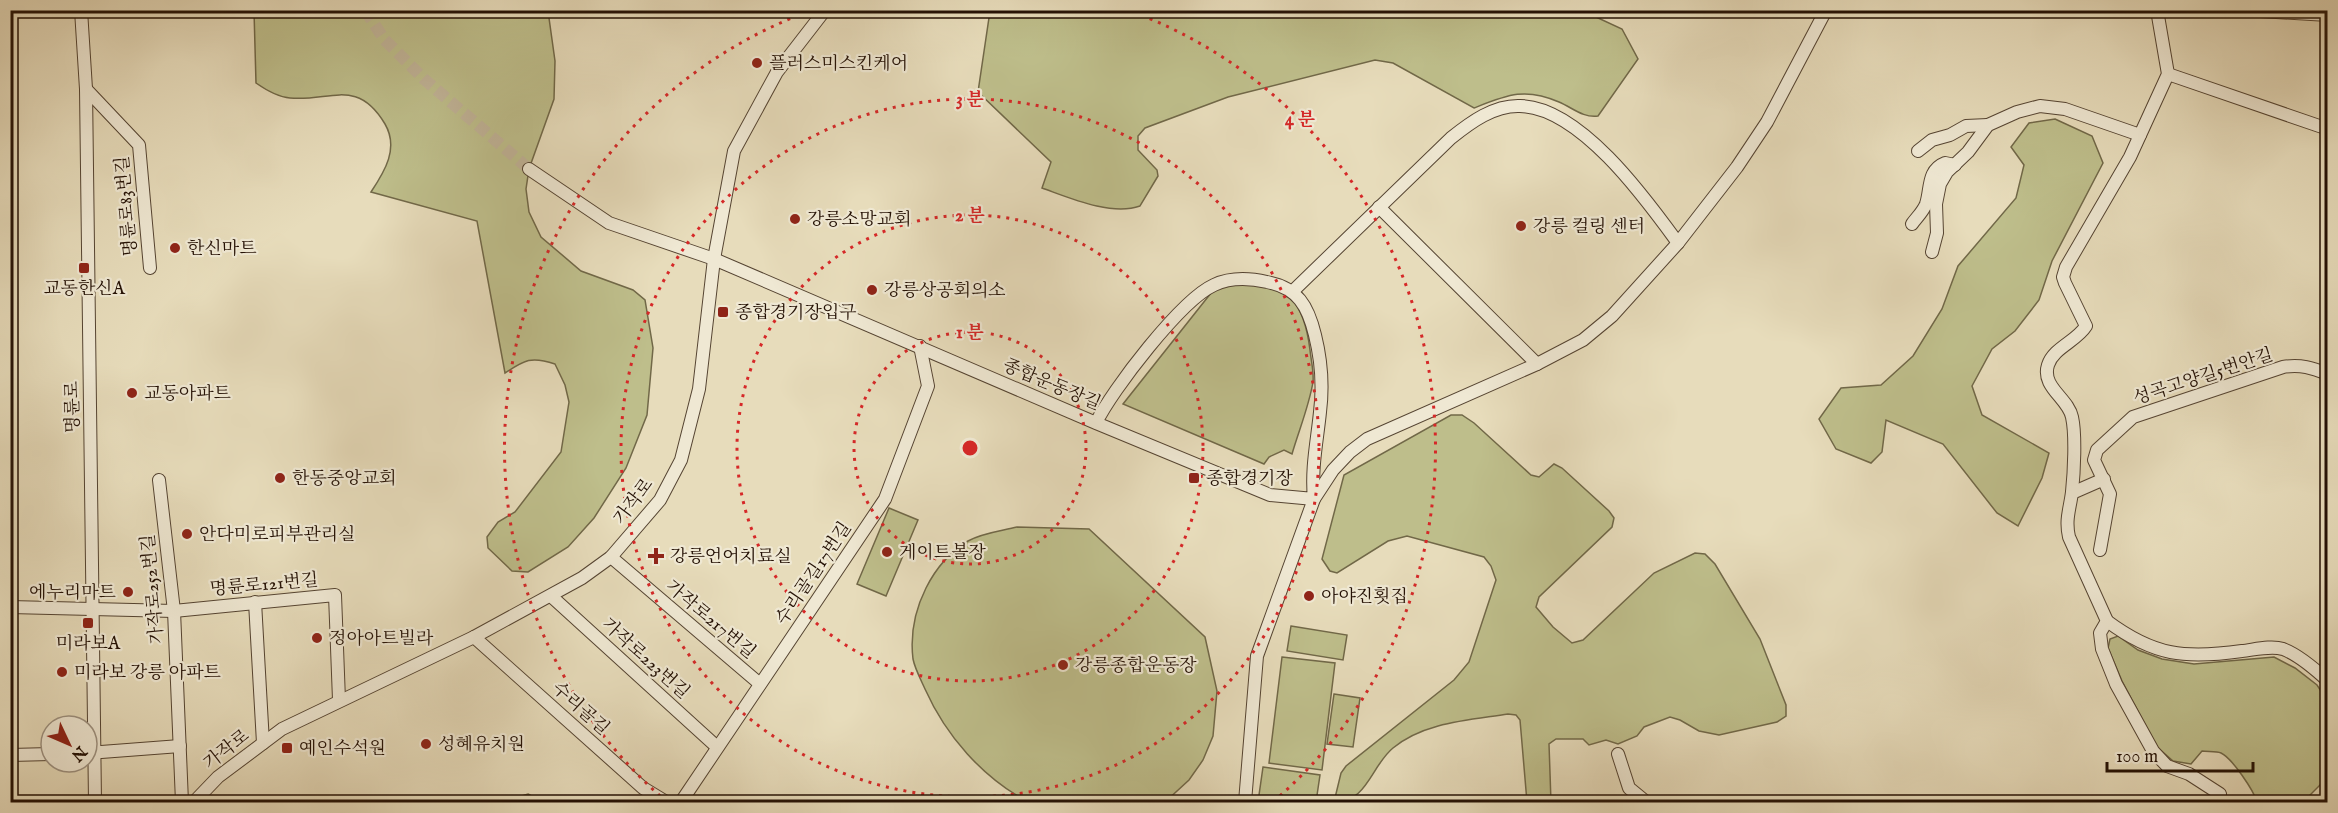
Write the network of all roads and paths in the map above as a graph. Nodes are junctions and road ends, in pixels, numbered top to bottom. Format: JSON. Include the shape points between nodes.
{"nodes":[{"id":1,"x":81,"y":10,"type":"edge"},
{"id":2,"x":825,"y":10,"type":"edge"},
{"id":3,"x":1826,"y":10,"type":"edge"},
{"id":4,"x":2157,"y":10,"type":"edge"},
{"id":5,"x":2244,"y":10,"type":"edge"},
{"id":6,"x":2328,"y":15,"type":"edge"},
{"id":7,"x":2168,"y":74,"type":"junction"},
{"id":8,"x":86,"y":89,"type":"junction"},
{"id":9,"x":1988,"y":125,"type":"junction"},
{"id":10,"x":2328,"y":129,"type":"edge"},
{"id":11,"x":2140,"y":135,"type":"junction"},
{"id":12,"x":1918,"y":151,"type":"dead end"},
{"id":13,"x":1955,"y":165,"type":"junction"},
{"id":14,"x":529,"y":169,"type":"tunnel mouth"},
{"id":15,"x":1379,"y":207,"type":"junction"},
{"id":16,"x":1912,"y":224,"type":"dead end"},
{"id":17,"x":1678,"y":243,"type":"junction"},
{"id":18,"x":1932,"y":252,"type":"dead end"},
{"id":19,"x":714,"y":259,"type":"junction"},
{"id":20,"x":150,"y":268,"type":"dead end"},
{"id":21,"x":1293,"y":291,"type":"junction"},
{"id":22,"x":920,"y":346,"type":"junction"},
{"id":23,"x":1537,"y":364,"type":"junction"},
{"id":24,"x":2328,"y":374,"type":"edge"},
{"id":25,"x":1096,"y":423,"type":"junction"},
{"id":26,"x":159,"y":480,"type":"dead end"},
{"id":27,"x":2104,"y":480,"type":"junction"},
{"id":28,"x":2072,"y":493,"type":"junction"},
{"id":29,"x":1314,"y":499,"type":"junction"},
{"id":30,"x":2100,"y":550,"type":"dead end"},
{"id":31,"x":611,"y":557,"type":"junction"},
{"id":32,"x":551,"y":596,"type":"junction"},
{"id":33,"x":255,"y":602,"type":"junction"},
{"id":34,"x":10,"y":608,"type":"edge"},
{"id":35,"x":93,"y":608,"type":"junction"},
{"id":36,"x":174,"y":611,"type":"junction"},
{"id":37,"x":2107,"y":621,"type":"junction"},
{"id":38,"x":474,"y":637,"type":"junction"},
{"id":39,"x":2328,"y":681,"type":"edge"},
{"id":40,"x":760,"y":684,"type":"junction"},
{"id":41,"x":339,"y":700,"type":"junction"},
{"id":42,"x":92,"y":714,"type":"edge"},
{"id":43,"x":262,"y":744,"type":"junction"},
{"id":44,"x":180,"y":746,"type":"junction"},
{"id":45,"x":717,"y":747,"type":"junction"},
{"id":46,"x":99,"y":751,"type":"edge"},
{"id":47,"x":39,"y":754,"type":"edge"},
{"id":48,"x":1618,"y":754,"type":"dead end"},
{"id":49,"x":10,"y":755,"type":"edge"},
{"id":50,"x":93,"y":774,"type":"edge"},
{"id":51,"x":2220,"y":794,"type":"dead end"},
{"id":52,"x":95,"y":802,"type":"edge"},
{"id":53,"x":182,"y":802,"type":"edge"},
{"id":54,"x":194,"y":802,"type":"edge"},
{"id":55,"x":666,"y":802,"type":"edge"},
{"id":56,"x":681,"y":802,"type":"edge"},
{"id":57,"x":1245,"y":802,"type":"edge"},
{"id":58,"x":1646,"y":802,"type":"edge"}],
"edges":[{"from":1,"to":8,"type":"street","name":"명륜로"},
{"from":2,"to":19,"type":"street","name":"가작로","via":[[777,72],[734,151]]},
{"from":3,"to":17,"type":"street","via":[[1767,122]]},
{"from":4,"to":7,"type":"street"},
{"from":5,"to":6,"type":"street"},
{"from":7,"to":10,"type":"street"},
{"from":7,"to":11,"type":"street"},
{"from":8,"to":20,"type":"street","name":"명륜로83번길","via":[[139,145]]},
{"from":8,"to":35,"type":"street","name":"명륜로"},
{"from":9,"to":11,"type":"street","via":[[2040,106],[2065,109]]},
{"from":9,"to":12,"type":"street","via":[[1966,126],[1932,140]]},
{"from":9,"to":13,"type":"street"},
{"from":11,"to":28,"type":"street","via":[[2063,277],[2086,326],[2052,357],[2046,375],[2072,415]]},
{"from":13,"to":16,"type":"street","via":[[1945,163],[1934,170],[1925,207]]},
{"from":13,"to":18,"type":"street","via":[[1940,184]]},
{"from":14,"to":19,"type":"street","name":"종합운동장길","via":[[609,223]]},
{"from":15,"to":17,"type":"street","via":[[1472,121],[1519,105],[1538,108],[1561,119],[1604,153],[1626,174]]},
{"from":15,"to":21,"type":"street"},
{"from":15,"to":23,"type":"street"},
{"from":17,"to":23,"type":"street","via":[[1612,316],[1583,340]]},
{"from":19,"to":22,"type":"street","name":"종합운동장길"},
{"from":19,"to":31,"type":"street","name":"가작로","via":[[699,389],[681,460],[660,500]]},
{"from":21,"to":25,"type":"street","via":[[1270,282],[1239,278],[1210,286],[1169,323],[1105,405]]},
{"from":21,"to":29,"type":"street","via":[[1309,317],[1319,355],[1321,411],[1313,458]]},
{"from":22,"to":25,"type":"street","name":"종합운동장길"},
{"from":22,"to":40,"type":"street","name":"수리골길17번길","via":[[928,386],[885,499]]},
{"from":23,"to":29,"type":"street","via":[[1367,439],[1333,470]]},
{"from":24,"to":27,"type":"street","name":"성곡고양길5번안길","via":[[2310,367],[2283,367],[2133,417],[2097,450],[2094,460]]},
{"from":25,"to":29,"type":"street","name":"종합운동장길","via":[[1270,495]]},
{"from":26,"to":36,"type":"street","name":"가작로252번길"},
{"from":27,"to":28,"type":"street"},
{"from":27,"to":30,"type":"street","name":"성곡고양길5번안길","via":[[2110,494]]},
{"from":28,"to":37,"type":"street","via":[[2066,523],[2069,537]]},
{"from":29,"to":57,"type":"street","via":[[1256,660]]},
{"from":31,"to":32,"type":"street","name":"가작로"},
{"from":31,"to":40,"type":"street","name":"가작로217번길"},
{"from":32,"to":38,"type":"street","name":"가작로"},
{"from":32,"to":45,"type":"street","name":"가작로223번길"},
{"from":33,"to":36,"type":"street","name":"명륜로121번길"},
{"from":33,"to":41,"type":"street","name":"명륜로121번길","via":[[335,595]]},
{"from":33,"to":43,"type":"street"},
{"from":34,"to":35,"type":"street","name":"명륜로121번길"},
{"from":35,"to":36,"type":"street","name":"명륜로121번길"},
{"from":35,"to":42,"type":"street","name":"명륜로"},
{"from":36,"to":44,"type":"street","name":"가작로252번길"},
{"from":37,"to":39,"type":"street","via":[[2142,644],[2164,652],[2194,656],[2281,648]]},
{"from":37,"to":51,"type":"street","via":[[2100,633],[2102,649],[2116,684],[2153,751],[2167,766],[2189,774]]},
{"from":38,"to":41,"type":"street","name":"가작로"},
{"from":38,"to":55,"type":"street","name":"수리골길","via":[[643,788]]},
{"from":40,"to":45,"type":"street","name":"수리골길17번길"},
{"from":41,"to":43,"type":"street","name":"가작로","via":[[282,729]]},
{"from":43,"to":54,"type":"street","name":"가작로","via":[[218,777]]},
{"from":44,"to":46,"type":"street"},
{"from":44,"to":53,"type":"street","name":"가작로252번길"},
{"from":45,"to":56,"type":"street","name":"수리골길17번길"},
{"from":47,"to":49,"type":"street"},
{"from":48,"to":58,"type":"street","via":[[1629,788]]},
{"from":50,"to":52,"type":"street","name":"명륜로"}]}
